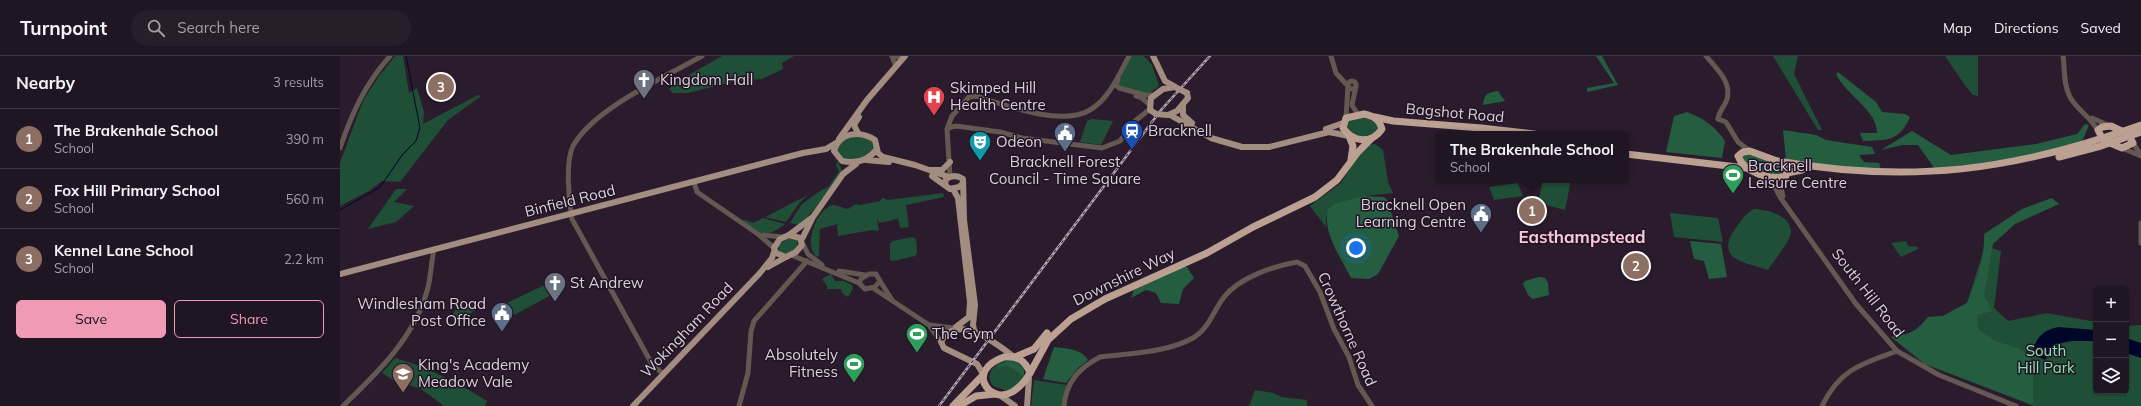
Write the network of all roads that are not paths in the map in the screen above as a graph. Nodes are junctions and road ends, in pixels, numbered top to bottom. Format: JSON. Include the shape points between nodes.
{"nodes":[{"id":1,"x":390,"y":56,"type":"edge"},
{"id":2,"x":702,"y":56,"type":"edge"},
{"id":3,"x":892,"y":56,"type":"edge"},
{"id":4,"x":910,"y":56,"type":"edge"},
{"id":5,"x":1129,"y":56,"type":"edge"},
{"id":6,"x":1148,"y":56,"type":"edge"},
{"id":7,"x":1153,"y":56,"type":"edge"},
{"id":8,"x":1331,"y":56,"type":"edge"},
{"id":9,"x":1706,"y":56,"type":"edge"},
{"id":10,"x":2063,"y":56,"type":"edge"},
{"id":11,"x":904,"y":57,"type":"edge"},
{"id":12,"x":896,"y":67,"type":"junction"},
{"id":13,"x":1335,"y":70,"type":"junction"},
{"id":14,"x":1119,"y":74,"type":"junction"},
{"id":15,"x":1352,"y":81,"type":"junction"},
{"id":16,"x":1348,"y":86,"type":"junction"},
{"id":17,"x":1356,"y":86,"type":"junction"},
{"id":18,"x":1174,"y":87,"type":"junction"},
{"id":19,"x":1159,"y":91,"type":"junction"},
{"id":20,"x":1106,"y":94,"type":"junction"},
{"id":21,"x":1154,"y":95,"type":"junction"},
{"id":22,"x":1183,"y":105,"type":"junction"},
{"id":23,"x":1150,"y":107,"type":"junction"},
{"id":24,"x":1357,"y":113,"type":"junction"},
{"id":25,"x":1156,"y":114,"type":"junction"},
{"id":26,"x":1168,"y":115,"type":"junction"},
{"id":27,"x":2088,"y":115,"type":"junction"},
{"id":28,"x":1143,"y":116,"type":"junction"},
{"id":29,"x":1375,"y":117,"type":"junction"},
{"id":30,"x":1344,"y":120,"type":"junction"},
{"id":31,"x":2141,"y":125,"type":"edge"},
{"id":32,"x":2111,"y":126,"type":"junction"},
{"id":33,"x":952,"y":127,"type":"junction"},
{"id":34,"x":2134,"y":128,"type":"junction"},
{"id":35,"x":1382,"y":129,"type":"junction"},
{"id":36,"x":1490,"y":131,"type":"edge"},
{"id":37,"x":1510,"y":131,"type":"edge"},
{"id":38,"x":2098,"y":132,"type":"junction"},
{"id":39,"x":2141,"y":132,"type":"edge"},
{"id":40,"x":858,"y":134,"type":"junction"},
{"id":41,"x":1349,"y":136,"type":"junction"},
{"id":42,"x":2130,"y":138,"type":"junction"},
{"id":43,"x":1371,"y":139,"type":"junction"},
{"id":44,"x":1738,"y":142,"type":"junction"},
{"id":45,"x":836,"y":143,"type":"junction"},
{"id":46,"x":2104,"y":143,"type":"junction"},
{"id":47,"x":2090,"y":144,"type":"junction"},
{"id":48,"x":340,"y":148,"type":"edge"},
{"id":49,"x":2121,"y":148,"type":"junction"},
{"id":50,"x":877,"y":149,"type":"junction"},
{"id":51,"x":1629,"y":150,"type":"edge"},
{"id":52,"x":821,"y":151,"type":"junction"},
{"id":53,"x":1750,"y":151,"type":"junction"},
{"id":54,"x":1629,"y":154,"type":"edge"},
{"id":55,"x":835,"y":155,"type":"junction"},
{"id":56,"x":1738,"y":156,"type":"junction"},
{"id":57,"x":2141,"y":156,"type":"edge"},
{"id":58,"x":865,"y":160,"type":"junction"},
{"id":59,"x":842,"y":161,"type":"junction"},
{"id":60,"x":1351,"y":161,"type":"junction"},
{"id":61,"x":1777,"y":162,"type":"junction"},
{"id":62,"x":857,"y":163,"type":"junction"},
{"id":63,"x":951,"y":166,"type":"junction"},
{"id":64,"x":1746,"y":168,"type":"junction"},
{"id":65,"x":928,"y":170,"type":"junction"},
{"id":66,"x":843,"y":174,"type":"junction"},
{"id":67,"x":958,"y":175,"type":"junction"},
{"id":68,"x":1786,"y":175,"type":"junction"},
{"id":69,"x":949,"y":177,"type":"junction"},
{"id":70,"x":1770,"y":177,"type":"junction"},
{"id":71,"x":694,"y":182,"type":"junction"},
{"id":72,"x":963,"y":183,"type":"junction"},
{"id":73,"x":945,"y":185,"type":"junction"},
{"id":74,"x":953,"y":189,"type":"junction"},
{"id":75,"x":1785,"y":202,"type":"junction"},
{"id":76,"x":571,"y":214,"type":"junction"},
{"id":77,"x":813,"y":217,"type":"junction"},
{"id":78,"x":2141,"y":224,"type":"edge"},
{"id":79,"x":1251,"y":228,"type":"junction"},
{"id":80,"x":758,"y":234,"type":"junction"},
{"id":81,"x":790,"y":235,"type":"junction"},
{"id":82,"x":783,"y":237,"type":"junction"},
{"id":83,"x":802,"y":242,"type":"junction"},
{"id":84,"x":2141,"y":243,"type":"edge"},
{"id":85,"x":434,"y":250,"type":"junction"},
{"id":86,"x":774,"y":250,"type":"junction"},
{"id":87,"x":788,"y":256,"type":"junction"},
{"id":88,"x":807,"y":261,"type":"junction"},
{"id":89,"x":760,"y":272,"type":"junction"},
{"id":90,"x":340,"y":274,"type":"edge"},
{"id":91,"x":865,"y":275,"type":"junction"},
{"id":92,"x":880,"y":281,"type":"junction"},
{"id":93,"x":859,"y":283,"type":"junction"},
{"id":94,"x":873,"y":288,"type":"junction"},
{"id":95,"x":893,"y":301,"type":"junction"},
{"id":96,"x":929,"y":325,"type":"junction"},
{"id":97,"x":955,"y":328,"type":"junction"},
{"id":98,"x":975,"y":334,"type":"junction"},
{"id":99,"x":942,"y":342,"type":"junction"},
{"id":100,"x":1897,"y":351,"type":"junction"},
{"id":101,"x":1014,"y":356,"type":"junction"},
{"id":102,"x":664,"y":374,"type":"junction"},
{"id":103,"x":983,"y":374,"type":"junction"},
{"id":104,"x":1030,"y":377,"type":"junction"},
{"id":105,"x":998,"y":395,"type":"junction"},
{"id":106,"x":343,"y":406,"type":"edge"},
{"id":107,"x":633,"y":406,"type":"edge"},
{"id":108,"x":739,"y":406,"type":"edge"},
{"id":109,"x":954,"y":406,"type":"edge"},
{"id":110,"x":959,"y":406,"type":"edge"},
{"id":111,"x":1015,"y":406,"type":"edge"},
{"id":112,"x":1027,"y":406,"type":"edge"},
{"id":113,"x":1064,"y":406,"type":"edge"},
{"id":114,"x":1372,"y":406,"type":"edge"},
{"id":115,"x":1822,"y":406,"type":"edge"},
{"id":116,"x":2016,"y":406,"type":"edge"}],
"edges":[{"from":1,"to":48,"type":"street","via":[[362,90]]},
{"from":2,"to":76,"type":"street","via":[[610,109],[578,139],[570,156]]},
{"from":3,"to":11,"type":"street"},
{"from":3,"to":12,"type":"street"},
{"from":4,"to":40,"type":"main road","via":[[857,119],[854,126]]},
{"from":5,"to":14,"type":"street"},
{"from":6,"to":19,"type":"main road","via":[[1159,76]]},
{"from":7,"to":18,"type":"main road","via":[[1165,81]]},
{"from":8,"to":13,"type":"street"},
{"from":9,"to":44,"type":"street","via":[[1722,75],[1728,87],[1728,97],[1718,119],[1728,125]]},
{"from":10,"to":27,"type":"street","via":[[2067,91],[2075,104]]},
{"from":11,"to":12,"type":"main road"},
{"from":12,"to":45,"type":"main road","via":[[863,105]]},
{"from":13,"to":15,"type":"street"},
{"from":13,"to":16,"type":"street"},
{"from":14,"to":20,"type":"street"},
{"from":14,"to":21,"type":"street","via":[[1116,84],[1118,87]]},
{"from":15,"to":16,"type":"street"},
{"from":15,"to":17,"type":"street"},
{"from":16,"to":17,"type":"street"},
{"from":16,"to":30,"type":"street"},
{"from":17,"to":24,"type":"street","via":[[1352,105]]},
{"from":18,"to":19,"type":"main road"},
{"from":18,"to":22,"type":"main road","bridge":true,"via":[[1187,93],[1188,98]]},
{"from":19,"to":21,"type":"main road"},
{"from":20,"to":23,"type":"street","via":[[1119,91],[1142,98]]},
{"from":20,"to":33,"type":"street","via":[[1089,111],[1073,116],[1028,111],[971,96],[952,116],[948,123]]},
{"from":21,"to":23,"type":"main road"},
{"from":22,"to":26,"type":"main road"},
{"from":22,"to":30,"type":"main road","via":[[1183,115],[1192,123],[1216,137],[1242,144],[1275,143]]},
{"from":23,"to":25,"type":"main road"},
{"from":23,"to":28,"type":"street"},
{"from":24,"to":29,"type":"highway"},
{"from":24,"to":30,"type":"highway"},
{"from":25,"to":26,"type":"main road","bridge":true},
{"from":25,"to":28,"type":"street"},
{"from":26,"to":41,"type":"main road","via":[[1211,138],[1242,147],[1269,147],[1332,132]]},
{"from":27,"to":32,"type":"street"},
{"from":27,"to":38,"type":"street"},
{"from":28,"to":33,"type":"street","via":[[1135,121],[1120,141],[1102,148]]},
{"from":29,"to":35,"type":"highway"},
{"from":29,"to":37,"type":"highway","name":"Bagshot Road","via":[[1392,121],[1454,124]]},
{"from":30,"to":41,"type":"highway","via":[[1344,130]]},
{"from":31,"to":34,"type":"highway"},
{"from":32,"to":34,"type":"highway"},
{"from":32,"to":38,"type":"highway","via":[[2102,127]]},
{"from":32,"to":42,"type":"highway"},
{"from":33,"to":63,"type":"street","via":[[946,136]]},
{"from":34,"to":42,"type":"highway"},
{"from":35,"to":36,"type":"highway","name":"Bagshot Road","via":[[1391,124],[1400,124]]},
{"from":35,"to":43,"type":"highway"},
{"from":38,"to":46,"type":"highway"},
{"from":38,"to":47,"type":"highway"},
{"from":39,"to":42,"type":"highway"},
{"from":40,"to":45,"type":"main road","via":[[845,136]]},
{"from":40,"to":50,"type":"main road","via":[[873,138]]},
{"from":41,"to":43,"type":"highway","via":[[1362,140]]},
{"from":41,"to":60,"type":"highway","via":[[1354,146]]},
{"from":42,"to":46,"type":"highway"},
{"from":42,"to":49,"type":"highway"},
{"from":42,"to":57,"type":"street"},
{"from":43,"to":60,"type":"highway","name":"Downshire Way"},
{"from":44,"to":53,"type":"street"},
{"from":44,"to":56,"type":"street"},
{"from":45,"to":52,"type":"main road","name":"Binfield Road"},
{"from":45,"to":55,"type":"main road"},
{"from":46,"to":47,"type":"highway"},
{"from":46,"to":49,"type":"highway"},
{"from":46,"to":68,"type":"highway","via":[[2035,162],[1963,173],[1887,177],[1803,170],[1792,171]]},
{"from":47,"to":61,"type":"highway","via":[[2018,162],[1928,172],[1866,173]]},
{"from":49,"to":57,"type":"street"},
{"from":50,"to":58,"type":"main road"},
{"from":50,"to":65,"type":"main road","via":[[885,158]]},
{"from":51,"to":56,"type":"highway","via":[[1725,161],[1734,160]]},
{"from":52,"to":55,"type":"main road","name":"Binfield Road"},
{"from":52,"to":71,"type":"main road","name":"Binfield Road","via":[[806,152]]},
{"from":53,"to":56,"type":"highway"},
{"from":53,"to":61,"type":"highway"},
{"from":54,"to":64,"type":"highway"},
{"from":55,"to":59,"type":"main road"},
{"from":56,"to":64,"type":"highway"},
{"from":58,"to":62,"type":"main road"},
{"from":58,"to":73,"type":"main road","via":[[911,167]]},
{"from":59,"to":62,"type":"main road"},
{"from":59,"to":66,"type":"main road"},
{"from":60,"to":79,"type":"highway","name":"Downshire Way","via":[[1340,178],[1325,191]]},
{"from":61,"to":68,"type":"highway","via":[[1785,167]]},
{"from":62,"to":66,"type":"main road"},
{"from":63,"to":65,"type":"main road","via":[[942,170]]},
{"from":63,"to":67,"type":"street"},
{"from":63,"to":69,"type":"street"},
{"from":64,"to":70,"type":"highway"},
{"from":65,"to":69,"type":"main road"},
{"from":66,"to":77,"type":"main road"},
{"from":67,"to":69,"type":"main road"},
{"from":67,"to":72,"type":"main road"},
{"from":68,"to":70,"type":"highway","via":[[1778,179]]},
{"from":68,"to":75,"type":"street","name":"South Hill Road","via":[[1781,188]]},
{"from":69,"to":73,"type":"main road"},
{"from":70,"to":75,"type":"street","name":"South Hill Road"},
{"from":71,"to":76,"type":"main road","name":"Binfield Road"},
{"from":71,"to":80,"type":"street","via":[[697,192]]},
{"from":72,"to":74,"type":"main road"},
{"from":72,"to":98,"type":"main road","via":[[964,220],[975,306]]},
{"from":73,"to":74,"type":"main road"},
{"from":74,"to":97,"type":"main road","via":[[958,198],[970,306],[968,319]]},
{"from":75,"to":100,"type":"street","name":"South Hill Road","via":[[1874,328]]},
{"from":76,"to":85,"type":"main road","name":"Binfield Road"},
{"from":76,"to":102,"type":"street","via":[[653,366]]},
{"from":77,"to":81,"type":"main road"},
{"from":77,"to":83,"type":"main road"},
{"from":78,"to":84,"type":"street"},
{"from":79,"to":101,"type":"highway","name":"Downshire Way","via":[[1082,307],[1052,328],[1034,349]]},
{"from":79,"to":104,"type":"highway","name":"Downshire Way","via":[[1222,245],[1132,286],[1076,316],[1054,332],[1044,345]]},
{"from":80,"to":82,"type":"street"},
{"from":80,"to":86,"type":"street"},
{"from":81,"to":82,"type":"main road"},
{"from":81,"to":83,"type":"main road","via":[[799,236]]},
{"from":82,"to":86,"type":"main road","via":[[776,242]]},
{"from":83,"to":87,"type":"main road","via":[[797,252]]},
{"from":83,"to":88,"type":"street"},
{"from":83,"to":91,"type":"street","via":[[808,254],[820,264],[845,273]]},
{"from":85,"to":90,"type":"main road","name":"Binfield Road"},
{"from":85,"to":106,"type":"street","via":[[427,292],[411,328],[384,364]]},
{"from":86,"to":87,"type":"main road"},
{"from":86,"to":89,"type":"main road","name":"Wokingham Road","via":[[772,258]]},
{"from":87,"to":88,"type":"street"},
{"from":87,"to":89,"type":"main road","name":"Wokingham Road"},
{"from":88,"to":93,"type":"street"},
{"from":88,"to":108,"type":"street","via":[[754,321],[748,373]]},
{"from":89,"to":102,"type":"main road","name":"Wokingham Road"},
{"from":91,"to":92,"type":"street","via":[[876,274]]},
{"from":91,"to":93,"type":"street"},
{"from":92,"to":94,"type":"street"},
{"from":92,"to":95,"type":"street"},
{"from":93,"to":94,"type":"street","via":[[865,289]]},
{"from":94,"to":95,"type":"street"},
{"from":95,"to":96,"type":"street"},
{"from":96,"to":97,"type":"street"},
{"from":96,"to":99,"type":"street"},
{"from":97,"to":98,"type":"main road"},
{"from":97,"to":99,"type":"main road","via":[[945,334]]},
{"from":98,"to":101,"type":"main road","via":[[994,342]]},
{"from":99,"to":103,"type":"main road","via":[[946,349],[977,364]]},
{"from":100,"to":115,"type":"street","via":[[1858,365],[1832,388]]},
{"from":100,"to":116,"type":"street","name":"South Hill Road","via":[[1939,375]]},
{"from":101,"to":103,"type":"highway","via":[[996,360]]},
{"from":101,"to":104,"type":"highway","via":[[1026,361]]},
{"from":102,"to":107,"type":"main road","name":"Wokingham Road"},
{"from":103,"to":105,"type":"highway","via":[[986,387]]},
{"from":103,"to":109,"type":"highway"},
{"from":104,"to":105,"type":"highway","via":[[1017,392]]},
{"from":104,"to":112,"type":"main road"},
{"from":105,"to":110,"type":"highway","via":[[976,395]]},
{"from":105,"to":111,"type":"main road"},
{"from":113,"to":114,"type":"street","name":"Crowthorne Road","via":[[1071,380],[1093,360],[1193,338],[1205,327],[1223,297],[1234,287],[1293,262],[1300,262],[1320,292],[1334,329],[1349,357],[1358,385]]}]}
